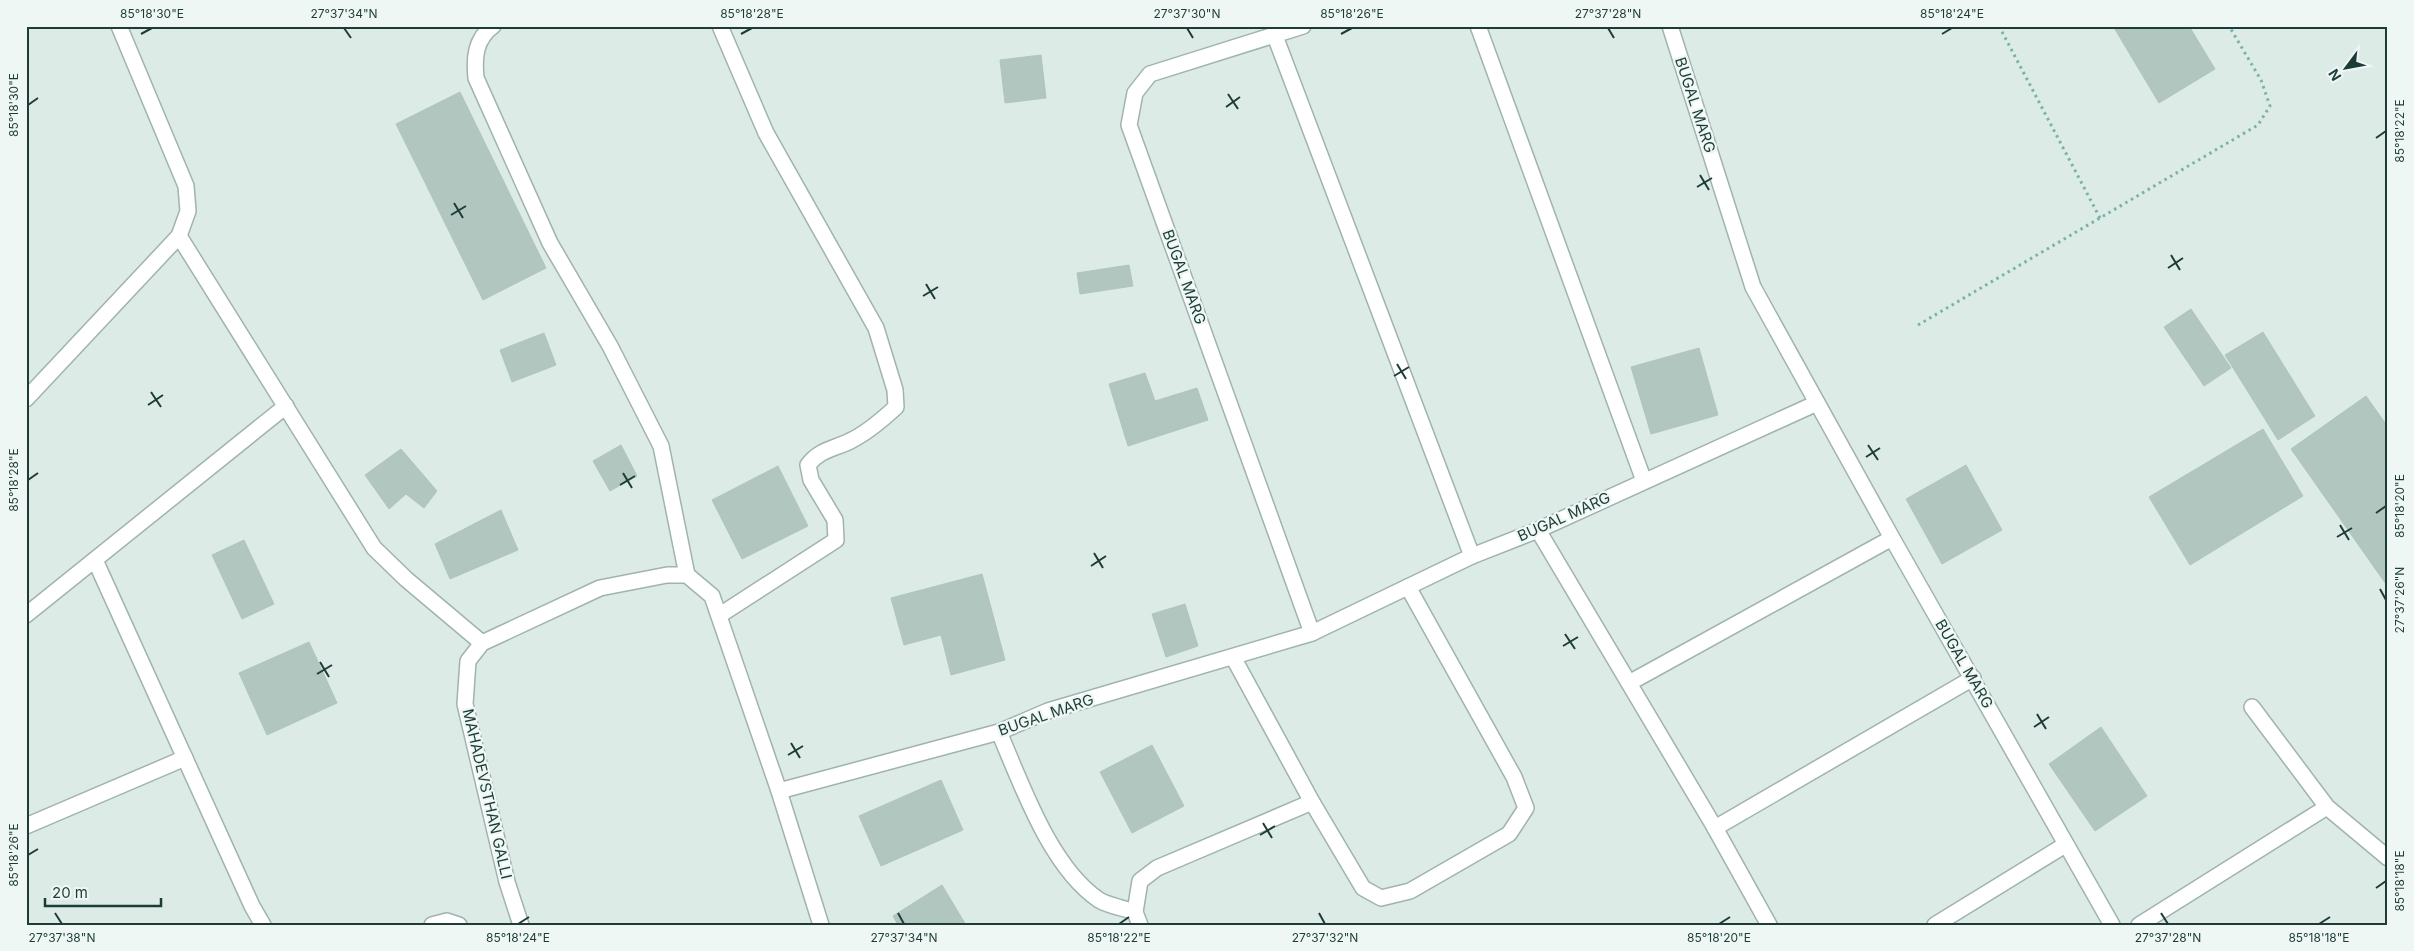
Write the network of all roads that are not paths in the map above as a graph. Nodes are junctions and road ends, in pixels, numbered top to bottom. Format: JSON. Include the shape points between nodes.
{"nodes":[{"id":1,"x":120,"y":26,"type":"edge"},
{"id":2,"x":494,"y":26,"type":"edge"},
{"id":3,"x":720,"y":26,"type":"edge"},
{"id":4,"x":1303,"y":26,"type":"edge"},
{"id":5,"x":1478,"y":26,"type":"edge"},
{"id":6,"x":1670,"y":26,"type":"edge"},
{"id":7,"x":1275,"y":36,"type":"junction"},
{"id":8,"x":179,"y":236,"type":"junction"},
{"id":9,"x":26,"y":399,"type":"edge"},
{"id":10,"x":1817,"y":403,"type":"junction"},
{"id":11,"x":286,"y":406,"type":"junction"},
{"id":12,"x":1644,"y":481,"type":"junction"},
{"id":13,"x":1538,"y":530,"type":"junction"},
{"id":14,"x":1892,"y":538,"type":"junction"},
{"id":15,"x":1472,"y":556,"type":"junction"},
{"id":16,"x":95,"y":560,"type":"junction"},
{"id":17,"x":688,"y":575,"type":"junction"},
{"id":18,"x":1408,"y":586,"type":"junction"},
{"id":19,"x":26,"y":615,"type":"edge"},
{"id":20,"x":720,"y":615,"type":"junction"},
{"id":21,"x":1312,"y":633,"type":"junction"},
{"id":22,"x":482,"y":644,"type":"junction"},
{"id":23,"x":1232,"y":657,"type":"junction"},
{"id":24,"x":1972,"y":678,"type":"junction"},
{"id":25,"x":1629,"y":683,"type":"junction"},
{"id":26,"x":2252,"y":707,"type":"dead end"},
{"id":27,"x":999,"y":732,"type":"junction"},
{"id":28,"x":184,"y":758,"type":"junction"},
{"id":29,"x":779,"y":791,"type":"junction"},
{"id":30,"x":1312,"y":802,"type":"junction"},
{"id":31,"x":2327,"y":807,"type":"junction"},
{"id":32,"x":26,"y":826,"type":"edge"},
{"id":33,"x":1715,"y":828,"type":"junction"},
{"id":34,"x":2065,"y":845,"type":"junction"},
{"id":35,"x":2388,"y":858,"type":"edge"},
{"id":36,"x":1138,"y":918,"type":"edge"},
{"id":37,"x":263,"y":925,"type":"edge"},
{"id":38,"x":432,"y":925,"type":"edge"},
{"id":39,"x":459,"y":925,"type":"edge"},
{"id":40,"x":521,"y":925,"type":"edge"},
{"id":41,"x":821,"y":925,"type":"edge"},
{"id":42,"x":1769,"y":925,"type":"edge"},
{"id":43,"x":1935,"y":925,"type":"edge"},
{"id":44,"x":2112,"y":925,"type":"edge"},
{"id":45,"x":2139,"y":925,"type":"edge"}],
"edges":[{"from":1,"to":8,"type":"street","via":[[186,186],[188,211]]},
{"from":2,"to":17,"type":"street","via":[[486,31],[474,54],[476,78],[550,243],[610,346],[661,446]]},
{"from":3,"to":20,"type":"street","via":[[766,133],[876,328],[895,390],[896,407],[853,440],[815,455],[808,464],[811,480],[835,520],[836,540]]},
{"from":4,"to":7,"type":"street","name":"BUGAL MARG"},
{"from":5,"to":12,"type":"street"},
{"from":6,"to":10,"type":"street","name":"BUGAL MARG","via":[[1753,287]]},
{"from":7,"to":15,"type":"street"},
{"from":7,"to":21,"type":"street","name":"BUGAL MARG","via":[[1150,74],[1135,93],[1129,125]]},
{"from":8,"to":9,"type":"street"},
{"from":8,"to":11,"type":"street"},
{"from":10,"to":12,"type":"street","name":"BUGAL MARG"},
{"from":10,"to":14,"type":"street","name":"BUGAL MARG"},
{"from":11,"to":16,"type":"street"},
{"from":11,"to":22,"type":"street","via":[[374,548]]},
{"from":12,"to":13,"type":"street","name":"BUGAL MARG"},
{"from":13,"to":15,"type":"street","name":"BUGAL MARG"},
{"from":13,"to":25,"type":"street"},
{"from":14,"to":24,"type":"street","name":"BUGAL MARG"},
{"from":14,"to":25,"type":"street"},
{"from":15,"to":18,"type":"street","name":"BUGAL MARG"},
{"from":16,"to":19,"type":"street"},
{"from":16,"to":28,"type":"street"},
{"from":17,"to":20,"type":"street","via":[[712,596]]},
{"from":17,"to":22,"type":"street","name":"MAHADEVSTHAN GALLI","via":[[667,575],[600,588]]},
{"from":18,"to":21,"type":"street","name":"BUGAL MARG"},
{"from":18,"to":30,"type":"street","via":[[1514,777],[1526,808],[1509,834],[1410,891],[1381,898],[1363,888]]},
{"from":20,"to":29,"type":"street"},
{"from":21,"to":23,"type":"street","name":"BUGAL MARG"},
{"from":22,"to":40,"type":"street","name":"MAHADEVSTHAN GALLI","via":[[468,661],[465,704],[507,882]]},
{"from":23,"to":27,"type":"street","name":"BUGAL MARG","via":[[1048,711]]},
{"from":23,"to":30,"type":"street"},
{"from":24,"to":33,"type":"street"},
{"from":24,"to":34,"type":"street","name":"BUGAL MARG"},
{"from":25,"to":33,"type":"street"},
{"from":26,"to":31,"type":"street"},
{"from":27,"to":29,"type":"street","name":"BUGAL MARG"},
{"from":27,"to":36,"type":"street","via":[[1038,822],[1073,877],[1100,901]]},
{"from":28,"to":32,"type":"street"},
{"from":28,"to":37,"type":"street"},
{"from":29,"to":41,"type":"street"},
{"from":30,"to":36,"type":"street","via":[[1157,868],[1140,881]]},
{"from":31,"to":35,"type":"street"},
{"from":31,"to":45,"type":"street"},
{"from":33,"to":42,"type":"street"},
{"from":34,"to":43,"type":"street"},
{"from":34,"to":44,"type":"street","name":"BUGAL MARG"},
{"from":38,"to":39,"type":"street","via":[[447,921]]}]}
